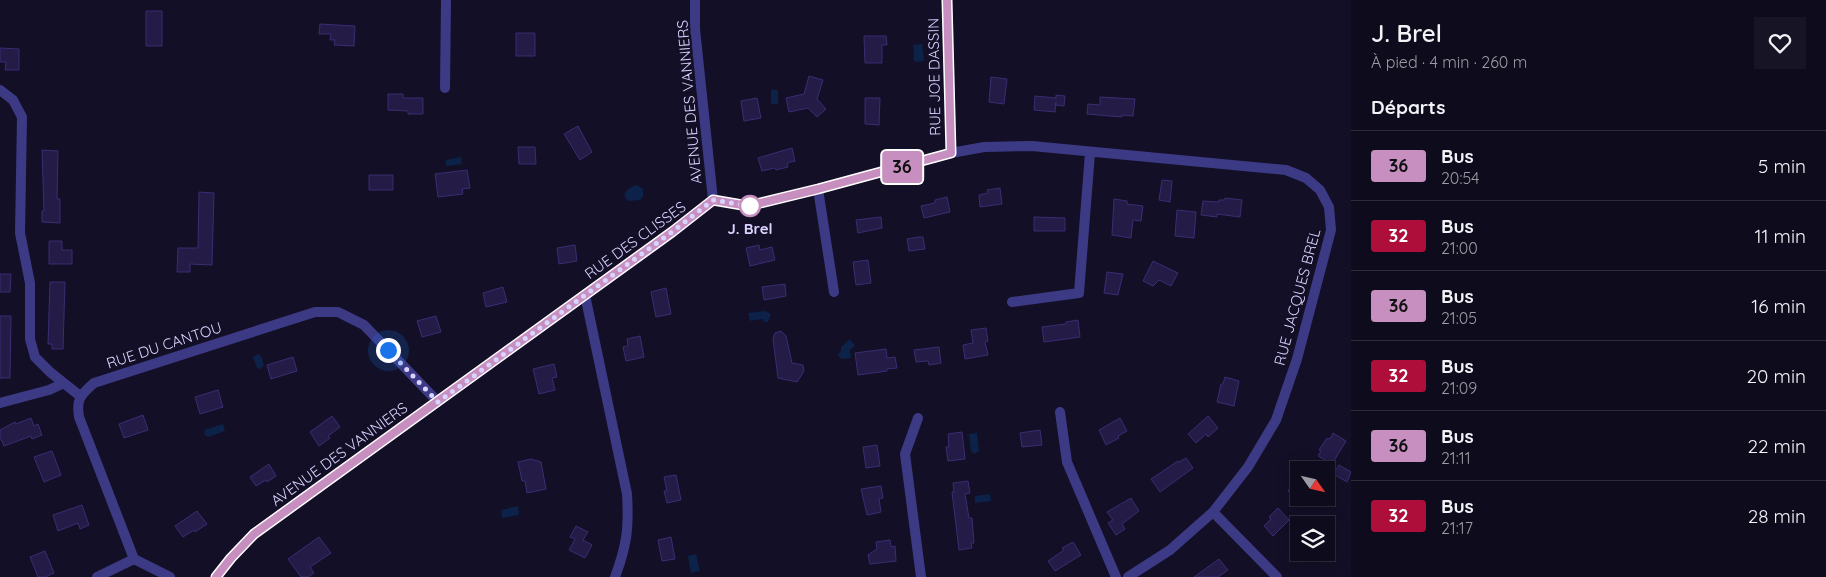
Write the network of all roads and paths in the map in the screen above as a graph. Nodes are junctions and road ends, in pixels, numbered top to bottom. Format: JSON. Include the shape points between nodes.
{"nodes":[{"id":1,"x":446,"y":0,"type":"edge"},
{"id":2,"x":695,"y":0,"type":"edge"},
{"id":3,"x":947,"y":0,"type":"edge"},
{"id":4,"x":445,"y":88,"type":"dead end"},
{"id":5,"x":0,"y":90,"type":"edge"},
{"id":6,"x":951,"y":153,"type":"junction"},
{"id":7,"x":1090,"y":153,"type":"junction"},
{"id":8,"x":818,"y":189,"type":"junction"},
{"id":9,"x":713,"y":200,"type":"junction"},
{"id":10,"x":834,"y":292,"type":"dead end"},
{"id":11,"x":585,"y":295,"type":"junction"},
{"id":12,"x":1012,"y":302,"type":"dead end"},
{"id":13,"x":64,"y":383,"type":"junction"},
{"id":14,"x":80,"y":396,"type":"junction"},
{"id":15,"x":438,"y":402,"type":"junction"},
{"id":16,"x":0,"y":403,"type":"edge"},
{"id":17,"x":1060,"y":412,"type":"dead end"},
{"id":18,"x":918,"y":418,"type":"dead end"},
{"id":19,"x":1213,"y":512,"type":"junction"},
{"id":20,"x":134,"y":559,"type":"junction"},
{"id":21,"x":96,"y":577,"type":"edge"},
{"id":22,"x":170,"y":577,"type":"edge"},
{"id":23,"x":216,"y":577,"type":"edge"},
{"id":24,"x":615,"y":577,"type":"edge"},
{"id":25,"x":921,"y":577,"type":"edge"},
{"id":26,"x":1116,"y":577,"type":"edge"},
{"id":27,"x":1128,"y":577,"type":"edge"},
{"id":28,"x":1277,"y":577,"type":"edge"}],
"edges":[{"from":1,"to":4,"type":"street"},
{"from":2,"to":9,"type":"street","name":"AVENUE DES VANNIERS","via":[[695,29]]},
{"from":3,"to":6,"type":"street","name":"RUE JOE DASSIN"},
{"from":5,"to":13,"type":"street","via":[[13,100],[22,117],[20,232],[30,283],[30,339],[35,357]]},
{"from":6,"to":7,"type":"street","name":"RUE JACQUES BREL","via":[[984,146],[1032,146]]},
{"from":6,"to":8,"type":"street"},
{"from":7,"to":12,"type":"street","via":[[1079,293]]},
{"from":7,"to":19,"type":"street","name":"RUE JACQUES BREL","via":[[1286,170],[1306,178],[1320,190],[1329,207],[1331,230],[1298,359],[1276,420],[1248,467]]},
{"from":8,"to":9,"type":"street","via":[[748,206]]},
{"from":8,"to":10,"type":"street"},
{"from":9,"to":11,"type":"street","name":"RUE DES CLISSES"},
{"from":11,"to":15,"type":"street","name":"AVENUE DES VANNIERS"},
{"from":11,"to":24,"type":"street","name":"RUE DES CLISSES","via":[[627,494],[624,552]]},
{"from":13,"to":14,"type":"street"},
{"from":13,"to":16,"type":"street"},
{"from":14,"to":15,"type":"street","name":"RUE DU CANTOU","via":[[94,383],[315,312],[338,312],[364,325]]},
{"from":14,"to":20,"type":"street","via":[[79,417]]},
{"from":15,"to":23,"type":"street","name":"AVENUE DES VANNIERS","via":[[254,534]]},
{"from":17,"to":26,"type":"street","via":[[1067,462]]},
{"from":18,"to":25,"type":"street","via":[[905,454]]},
{"from":19,"to":27,"type":"street","name":"RUE JACQUES BREL","via":[[1170,550]]},
{"from":19,"to":28,"type":"street"},
{"from":20,"to":21,"type":"street"},
{"from":20,"to":22,"type":"street"}]}
